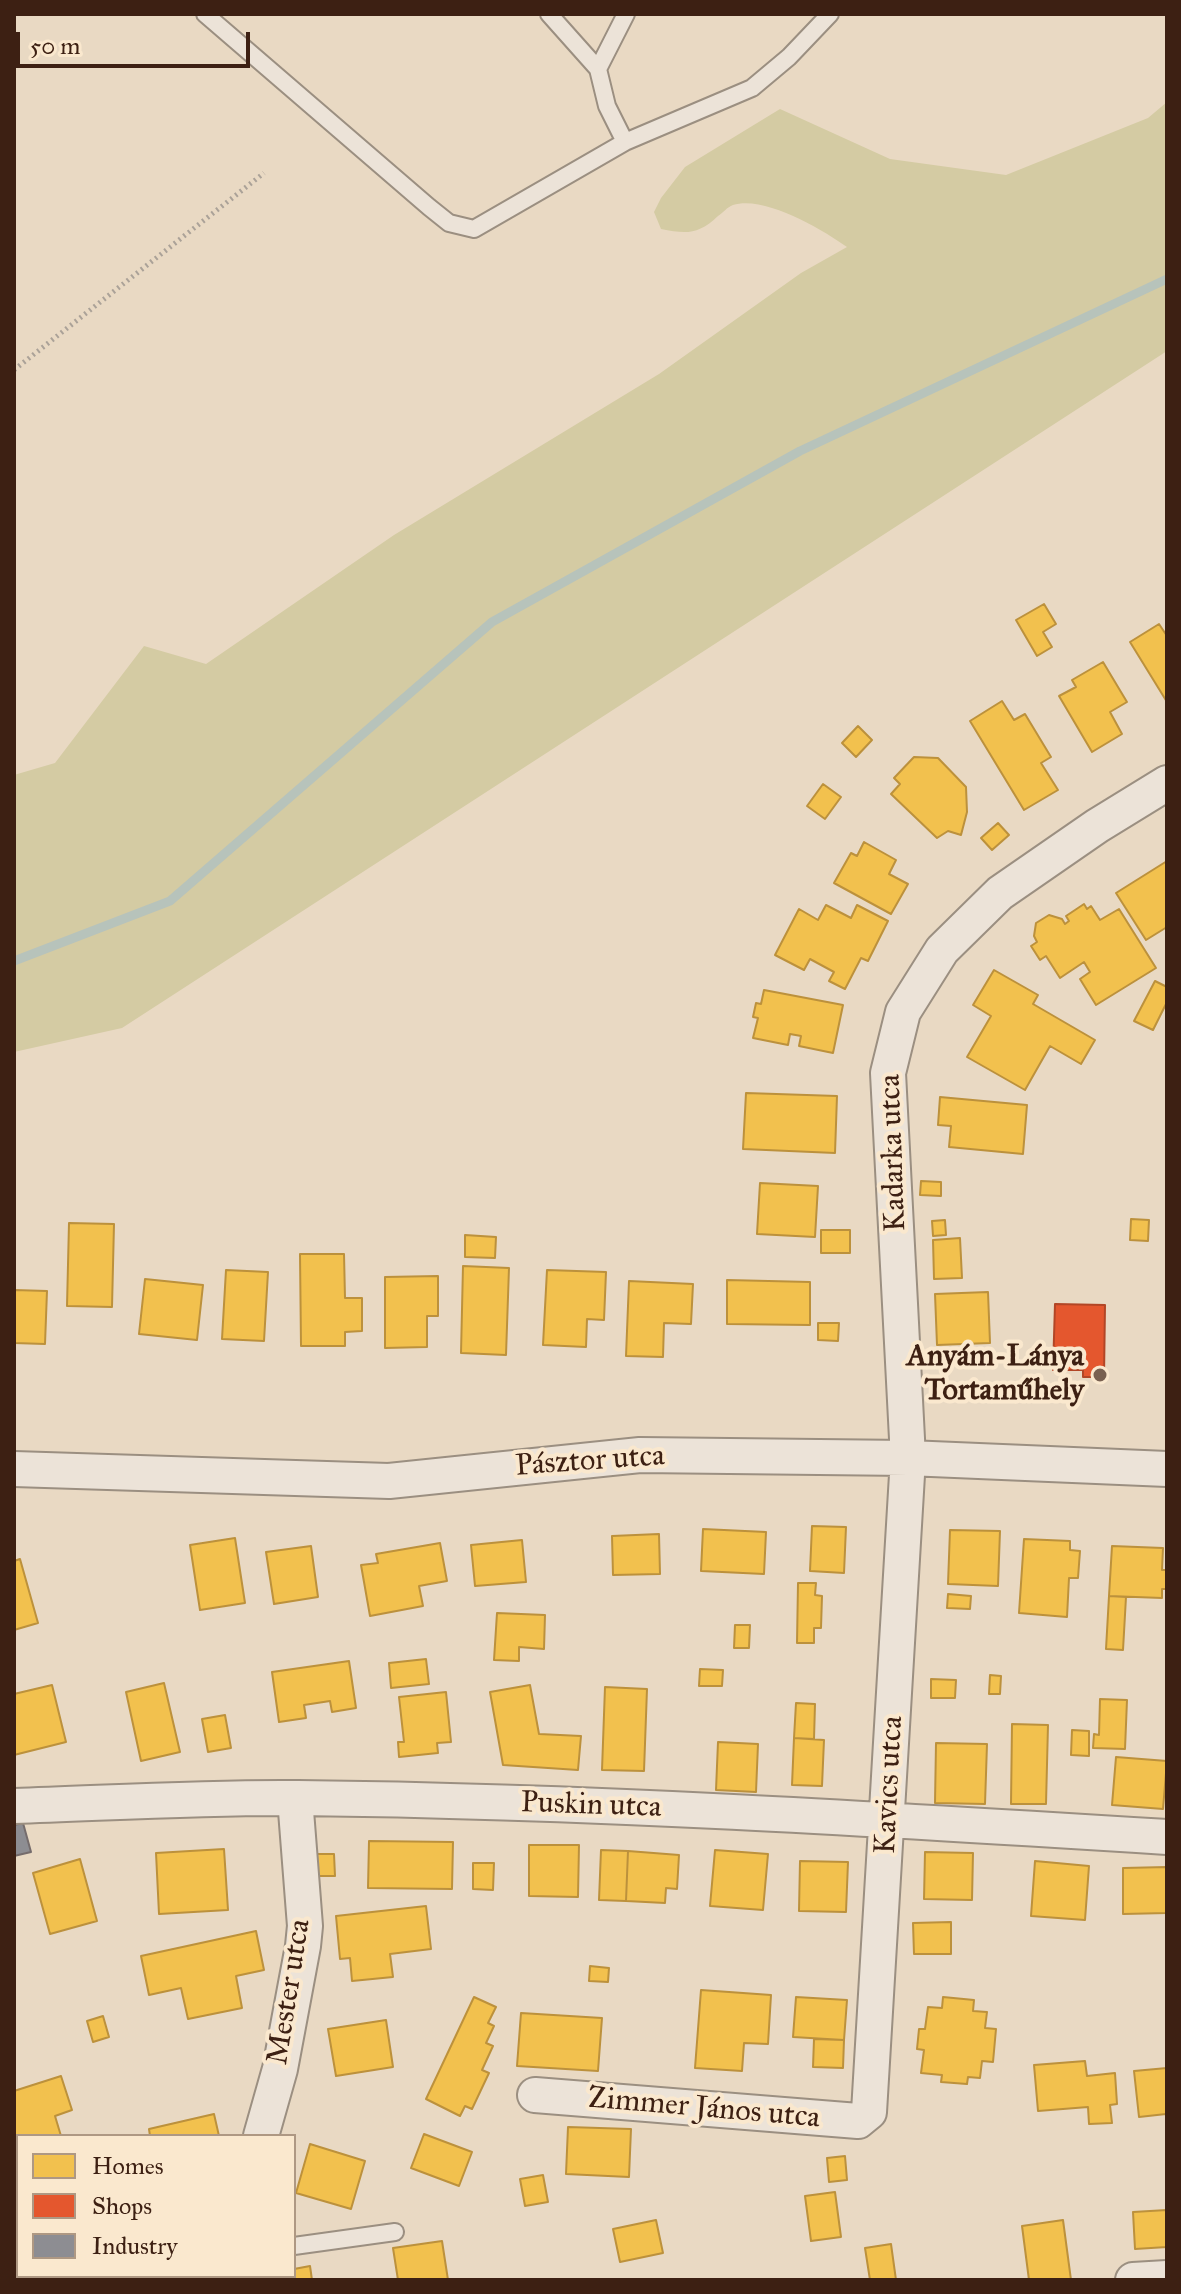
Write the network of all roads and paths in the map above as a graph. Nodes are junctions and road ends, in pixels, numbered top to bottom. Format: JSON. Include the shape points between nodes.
{"nodes":[{"id":1,"x":205,"y":14,"type":"edge"},
{"id":2,"x":549,"y":14,"type":"edge"},
{"id":3,"x":626,"y":14,"type":"edge"},
{"id":4,"x":830,"y":14,"type":"edge"},
{"id":5,"x":598,"y":69,"type":"junction"},
{"id":6,"x":625,"y":142,"type":"junction"},
{"id":7,"x":264,"y":173,"type":"dead end"},
{"id":8,"x":14,"y":370,"type":"edge"},
{"id":9,"x":1167,"y":783,"type":"edge"},
{"id":10,"x":908,"y":1458,"type":"junction"},
{"id":11,"x":14,"y":1469,"type":"edge"},
{"id":12,"x":1167,"y":1469,"type":"edge"},
{"id":13,"x":295,"y":1798,"type":"junction"},
{"id":14,"x":14,"y":1806,"type":"edge"},
{"id":15,"x":888,"y":1819,"type":"junction"},
{"id":16,"x":1167,"y":1837,"type":"edge"},
{"id":17,"x":535,"y":2095,"type":"dead end"},
{"id":18,"x":869,"y":2112,"type":"joint"},
{"id":19,"x":262,"y":2134,"type":"edge"},
{"id":20,"x":395,"y":2232,"type":"dead end"},
{"id":21,"x":296,"y":2246,"type":"edge"},
{"id":22,"x":1167,"y":2278,"type":"edge"},
{"id":23,"x":1133,"y":2280,"type":"edge"}],
"edges":[{"from":1,"to":6,"type":"lane","via":[[449,223],[474,229]]},
{"from":2,"to":5,"type":"lane"},
{"from":3,"to":5,"type":"lane"},
{"from":4,"to":6,"type":"lane","via":[[752,88]]},
{"from":5,"to":6,"type":"lane","via":[[607,106]]},
{"from":7,"to":8,"type":"path"},
{"from":9,"to":10,"type":"street","name":"Kadarka utca","via":[[1000,893],[942,950],[903,1012],[888,1073]]},
{"from":10,"to":11,"type":"street","name":"Pásztor utca","via":[[640,1455],[389,1481]]},
{"from":10,"to":12,"type":"street","name":"Pásztor utca"},
{"from":10,"to":15,"type":"street","name":"Kavics utca"},
{"from":13,"to":14,"type":"street","name":"Puskin utca"},
{"from":13,"to":15,"type":"street","name":"Puskin utca"},
{"from":13,"to":19,"type":"street","name":"Mester utca","via":[[305,1926],[280,2069]]},
{"from":15,"to":16,"type":"street","name":"Puskin utca"},
{"from":15,"to":18,"type":"street","name":"Kavics utca"},
{"from":17,"to":18,"type":"street","name":"Zimmer János utca","via":[[858,2121]]},
{"from":20,"to":21,"type":"lane"},
{"from":22,"to":23,"type":"street"}]}
